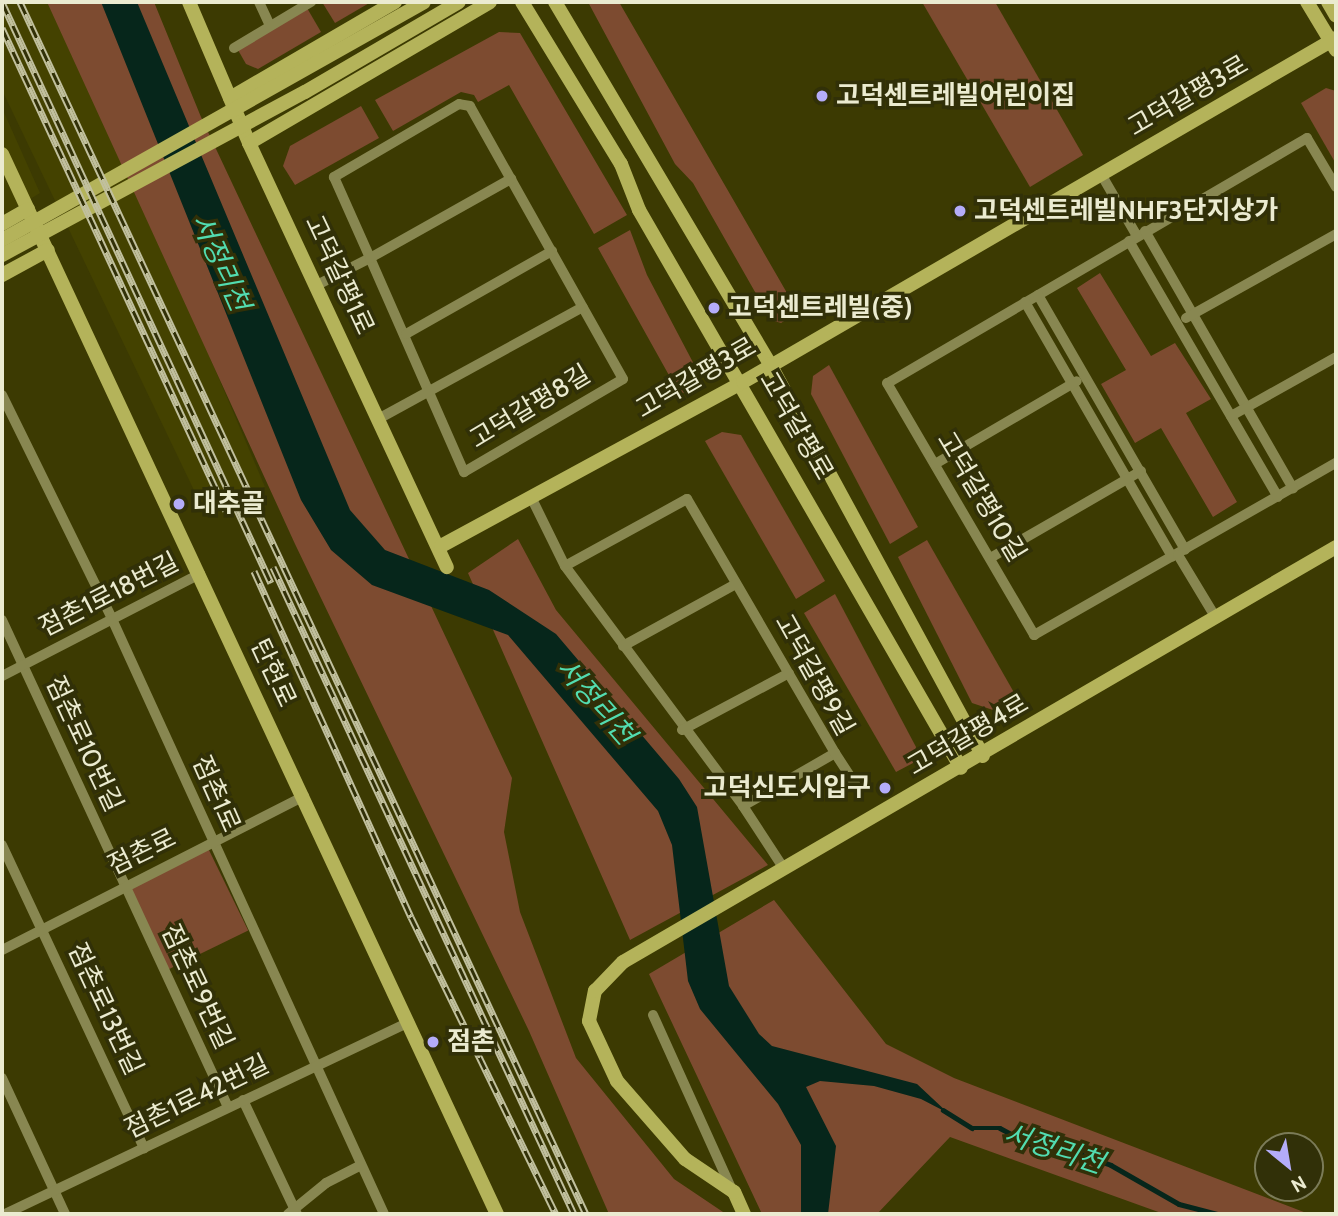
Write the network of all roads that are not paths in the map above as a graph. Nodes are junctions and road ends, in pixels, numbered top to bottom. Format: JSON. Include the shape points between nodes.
{"nodes":[{"id":1,"x":189,"y":2,"type":"edge"},
{"id":2,"x":260,"y":2,"type":"edge"},
{"id":3,"x":311,"y":2,"type":"edge"},
{"id":4,"x":395,"y":2,"type":"edge"},
{"id":5,"x":424,"y":2,"type":"edge"},
{"id":6,"x":459,"y":2,"type":"edge"},
{"id":7,"x":490,"y":2,"type":"edge"},
{"id":8,"x":522,"y":2,"type":"edge"},
{"id":9,"x":555,"y":2,"type":"edge"},
{"id":10,"x":1307,"y":2,"type":"edge"},
{"id":11,"x":1328,"y":2,"type":"edge"},
{"id":12,"x":1336,"y":16,"type":"edge"},
{"id":13,"x":270,"y":26,"type":"junction"},
{"id":14,"x":327,"y":43,"type":"junction"},
{"id":15,"x":1334,"y":43,"type":"edge"},
{"id":16,"x":234,"y":48,"type":"dead end"},
{"id":17,"x":351,"y":85,"type":"junction"},
{"id":18,"x":230,"y":97,"type":"junction"},
{"id":19,"x":249,"y":143,"type":"junction"},
{"id":20,"x":2,"y":154,"type":"edge"},
{"id":21,"x":1101,"y":174,"type":"junction"},
{"id":22,"x":511,"y":178,"type":"junction"},
{"id":23,"x":1336,"y":187,"type":"edge"},
{"id":24,"x":28,"y":209,"type":"junction"},
{"id":25,"x":2,"y":224,"type":"edge"},
{"id":26,"x":1336,"y":233,"type":"edge"},
{"id":27,"x":1137,"y":236,"type":"junction"},
{"id":28,"x":2,"y":240,"type":"edge"},
{"id":29,"x":48,"y":250,"type":"junction"},
{"id":30,"x":552,"y":251,"type":"junction"},
{"id":31,"x":2,"y":255,"type":"edge"},
{"id":32,"x":370,"y":258,"type":"junction"},
{"id":33,"x":2,"y":275,"type":"edge"},
{"id":34,"x":317,"y":285,"type":"junction"},
{"id":35,"x":1038,"y":295,"type":"junction"},
{"id":36,"x":1025,"y":302,"type":"junction"},
{"id":37,"x":583,"y":307,"type":"junction"},
{"id":38,"x":1192,"y":314,"type":"junction"},
{"id":39,"x":1178,"y":323,"type":"junction"},
{"id":40,"x":405,"y":334,"type":"junction"},
{"id":41,"x":1336,"y":357,"type":"edge"},
{"id":42,"x":771,"y":364,"type":"junction"},
{"id":43,"x":1085,"y":376,"type":"junction"},
{"id":44,"x":743,"y":382,"type":"junction"},
{"id":45,"x":1072,"y":384,"type":"junction"},
{"id":46,"x":430,"y":393,"type":"junction"},
{"id":47,"x":2,"y":395,"type":"edge"},
{"id":48,"x":1248,"y":408,"type":"junction"},
{"id":49,"x":1231,"y":416,"type":"junction"},
{"id":50,"x":380,"y":418,"type":"junction"},
{"id":51,"x":1336,"y":463,"type":"edge"},
{"id":52,"x":934,"y":464,"type":"junction"},
{"id":53,"x":1141,"y":471,"type":"junction"},
{"id":54,"x":1127,"y":480,"type":"junction"},
{"id":55,"x":1293,"y":488,"type":"junction"},
{"id":56,"x":531,"y":497,"type":"junction"},
{"id":57,"x":1278,"y":497,"type":"junction"},
{"id":58,"x":442,"y":546,"type":"junction"},
{"id":59,"x":1336,"y":547,"type":"edge"},
{"id":60,"x":1178,"y":554,"type":"junction"},
{"id":61,"x":992,"y":557,"type":"junction"},
{"id":62,"x":565,"y":566,"type":"junction"},
{"id":63,"x":447,"y":567,"type":"dead end"},
{"id":64,"x":200,"y":574,"type":"junction"},
{"id":65,"x":736,"y":584,"type":"junction"},
{"id":66,"x":1216,"y":618,"type":"junction"},
{"id":67,"x":112,"y":620,"type":"junction"},
{"id":68,"x":2,"y":621,"type":"edge"},
{"id":69,"x":623,"y":646,"type":"junction"},
{"id":70,"x":23,"y":665,"type":"junction"},
{"id":71,"x":789,"y":673,"type":"junction"},
{"id":72,"x":2,"y":676,"type":"edge"},
{"id":73,"x":682,"y":730,"type":"junction"},
{"id":74,"x":835,"y":753,"type":"junction"},
{"id":75,"x":983,"y":756,"type":"junction"},
{"id":76,"x":961,"y":768,"type":"junction"},
{"id":77,"x":855,"y":784,"type":"dead end"},
{"id":78,"x":304,"y":796,"type":"junction"},
{"id":79,"x":743,"y":806,"type":"junction"},
{"id":80,"x":213,"y":843,"type":"junction"},
{"id":81,"x":2,"y":845,"type":"edge"},
{"id":82,"x":784,"y":869,"type":"junction"},
{"id":83,"x":124,"y":887,"type":"junction"},
{"id":84,"x":42,"y":928,"type":"junction"},
{"id":85,"x":2,"y":950,"type":"edge"},
{"id":86,"x":653,"y":1015,"type":"dead end"},
{"id":87,"x":409,"y":1022,"type":"junction"},
{"id":88,"x":316,"y":1065,"type":"junction"},
{"id":89,"x":2,"y":1078,"type":"edge"},
{"id":90,"x":243,"y":1100,"type":"junction"},
{"id":91,"x":228,"y":1107,"type":"junction"},
{"id":92,"x":144,"y":1148,"type":"junction"},
{"id":93,"x":361,"y":1165,"type":"junction"},
{"id":94,"x":55,"y":1191,"type":"junction"},
{"id":95,"x":734,"y":1192,"type":"junction"},
{"id":96,"x":293,"y":1213,"type":"edge"},
{"id":97,"x":5,"y":1214,"type":"edge"},
{"id":98,"x":65,"y":1214,"type":"edge"},
{"id":99,"x":384,"y":1214,"type":"edge"},
{"id":100,"x":497,"y":1214,"type":"edge"},
{"id":101,"x":744,"y":1214,"type":"edge"}],
"edges":[{"from":1,"to":18,"type":"street","name":"고덕갈평1로"},
{"from":2,"to":13,"type":"street"},
{"from":3,"to":13,"type":"street"},
{"from":4,"to":14,"type":"street"},
{"from":5,"to":28,"type":"street"},
{"from":6,"to":31,"type":"street","via":[[306,92]]},
{"from":7,"to":17,"type":"street"},
{"from":8,"to":44,"type":"street","name":"고덕갈평로"},
{"from":9,"to":42,"type":"street","name":"고덕갈평로"},
{"from":10,"to":15,"type":"street"},
{"from":11,"to":12,"type":"street"},
{"from":13,"to":16,"type":"street"},
{"from":14,"to":17,"type":"street"},
{"from":14,"to":18,"type":"street"},
{"from":15,"to":21,"type":"street","name":"고덕갈평3로"},
{"from":17,"to":19,"type":"street"},
{"from":18,"to":19,"type":"street","name":"고덕갈평1로"},
{"from":19,"to":34,"type":"street","name":"고덕갈평1로"},
{"from":20,"to":24,"type":"street","name":"탄현로"},
{"from":21,"to":27,"type":"street"},
{"from":21,"to":42,"type":"street","name":"고덕갈평3로"},
{"from":22,"to":30,"type":"street","name":"고덕갈평8길"},
{"from":22,"to":32,"type":"street"},
{"from":22,"to":32,"type":"street","name":"고덕갈평8길","via":[[470,106],[459,104],[334,177]]},
{"from":23,"to":27,"type":"street","name":"고덕갈평10길","via":[[1307,138]]},
{"from":24,"to":25,"type":"street"},
{"from":24,"to":29,"type":"street","name":"탄현로"},
{"from":26,"to":38,"type":"street"},
{"from":27,"to":35,"type":"street","name":"고덕갈평10길"},
{"from":27,"to":38,"type":"street"},
{"from":27,"to":39,"type":"street"},
{"from":29,"to":33,"type":"street"},
{"from":29,"to":64,"type":"street","name":"탄현로"},
{"from":30,"to":37,"type":"street","name":"고덕갈평8길"},
{"from":30,"to":40,"type":"street"},
{"from":32,"to":34,"type":"street"},
{"from":32,"to":40,"type":"street","name":"고덕갈평8길"},
{"from":34,"to":50,"type":"street","name":"고덕갈평1로"},
{"from":35,"to":36,"type":"street","name":"고덕갈평10길"},
{"from":35,"to":43,"type":"street"},
{"from":36,"to":45,"type":"street"},
{"from":36,"to":52,"type":"street","name":"고덕갈평10길","via":[[887,383]]},
{"from":37,"to":46,"type":"street"},
{"from":37,"to":46,"type":"street","name":"고덕갈평8길","via":[[623,379],[464,472]]},
{"from":38,"to":39,"type":"street"},
{"from":38,"to":48,"type":"street"},
{"from":39,"to":49,"type":"street"},
{"from":40,"to":46,"type":"street","name":"고덕갈평8길"},
{"from":41,"to":48,"type":"street"},
{"from":42,"to":44,"type":"street","name":"고덕갈평3로"},
{"from":42,"to":75,"type":"street","name":"고덕갈평로"},
{"from":43,"to":45,"type":"street"},
{"from":43,"to":53,"type":"street"},
{"from":44,"to":56,"type":"street","name":"고덕갈평3로"},
{"from":44,"to":76,"type":"street","name":"고덕갈평로"},
{"from":45,"to":52,"type":"street"},
{"from":45,"to":54,"type":"street"},
{"from":46,"to":50,"type":"street"},
{"from":47,"to":67,"type":"street","name":"점촌1로"},
{"from":48,"to":49,"type":"street"},
{"from":48,"to":55,"type":"street"},
{"from":49,"to":57,"type":"street"},
{"from":50,"to":58,"type":"street","name":"고덕갈평1로"},
{"from":51,"to":55,"type":"street","name":"고덕갈평10길"},
{"from":52,"to":61,"type":"street","name":"고덕갈평10길"},
{"from":53,"to":54,"type":"street"},
{"from":53,"to":60,"type":"street"},
{"from":54,"to":60,"type":"street"},
{"from":54,"to":61,"type":"street"},
{"from":55,"to":57,"type":"street","name":"고덕갈평10길"},
{"from":56,"to":58,"type":"street","name":"고덕갈평3로"},
{"from":56,"to":62,"type":"street"},
{"from":57,"to":60,"type":"street","name":"고덕갈평10길"},
{"from":58,"to":63,"type":"street","name":"고덕갈평1로"},
{"from":59,"to":66,"type":"street","name":"고덕갈평4로"},
{"from":60,"to":61,"type":"street","name":"고덕갈평10길","via":[[1034,635]]},
{"from":60,"to":66,"type":"street"},
{"from":62,"to":65,"type":"street","name":"고덕갈평9길","via":[[687,499]]},
{"from":62,"to":69,"type":"street"},
{"from":64,"to":67,"type":"street","name":"점촌1로18번길"},
{"from":64,"to":78,"type":"street","name":"탄현로"},
{"from":65,"to":69,"type":"street"},
{"from":65,"to":71,"type":"street","name":"고덕갈평9길"},
{"from":66,"to":75,"type":"street","name":"고덕갈평4로"},
{"from":67,"to":70,"type":"street","name":"점촌1로18번길"},
{"from":67,"to":80,"type":"street","name":"점촌1로"},
{"from":68,"to":70,"type":"street","name":"점촌로10번길"},
{"from":69,"to":73,"type":"street"},
{"from":70,"to":72,"type":"street","name":"점촌1로18번길"},
{"from":70,"to":83,"type":"street","name":"점촌로10번길"},
{"from":71,"to":73,"type":"street"},
{"from":71,"to":74,"type":"street","name":"고덕갈평9길"},
{"from":73,"to":79,"type":"street"},
{"from":74,"to":77,"type":"street"},
{"from":74,"to":79,"type":"street","name":"고덕갈평9길"},
{"from":75,"to":76,"type":"street","name":"고덕갈평4로"},
{"from":76,"to":82,"type":"street","name":"고덕갈평4로"},
{"from":78,"to":80,"type":"street","name":"점촌로"},
{"from":78,"to":87,"type":"street","name":"탄현로"},
{"from":79,"to":82,"type":"street"},
{"from":80,"to":83,"type":"street","name":"점촌로"},
{"from":80,"to":88,"type":"street","name":"점촌1로"},
{"from":81,"to":84,"type":"street","name":"점촌로13번길"},
{"from":82,"to":95,"type":"street","name":"고덕갈평4로","via":[[623,962],[595,990],[589,1021],[598,1050],[656,1130],[685,1159]]},
{"from":83,"to":84,"type":"street","name":"점촌로"},
{"from":83,"to":91,"type":"street","name":"점촌로9번길"},
{"from":84,"to":85,"type":"street","name":"점촌로"},
{"from":84,"to":92,"type":"street","name":"점촌로13번길"},
{"from":86,"to":95,"type":"street"},
{"from":87,"to":88,"type":"street","name":"점촌1로42번길"},
{"from":87,"to":100,"type":"street","name":"탄현로"},
{"from":88,"to":90,"type":"street","name":"점촌1로42번길"},
{"from":88,"to":93,"type":"street","name":"점촌1로"},
{"from":89,"to":94,"type":"street"},
{"from":90,"to":91,"type":"street","name":"점촌1로42번길"},
{"from":90,"to":96,"type":"street"},
{"from":91,"to":92,"type":"street","name":"점촌1로42번길"},
{"from":92,"to":94,"type":"street","name":"점촌1로42번길"},
{"from":93,"to":96,"type":"street","via":[[326,1183]]},
{"from":93,"to":99,"type":"street","name":"점촌1로"},
{"from":94,"to":97,"type":"street","name":"점촌1로42번길"},
{"from":94,"to":98,"type":"street"},
{"from":95,"to":101,"type":"street"}]}
